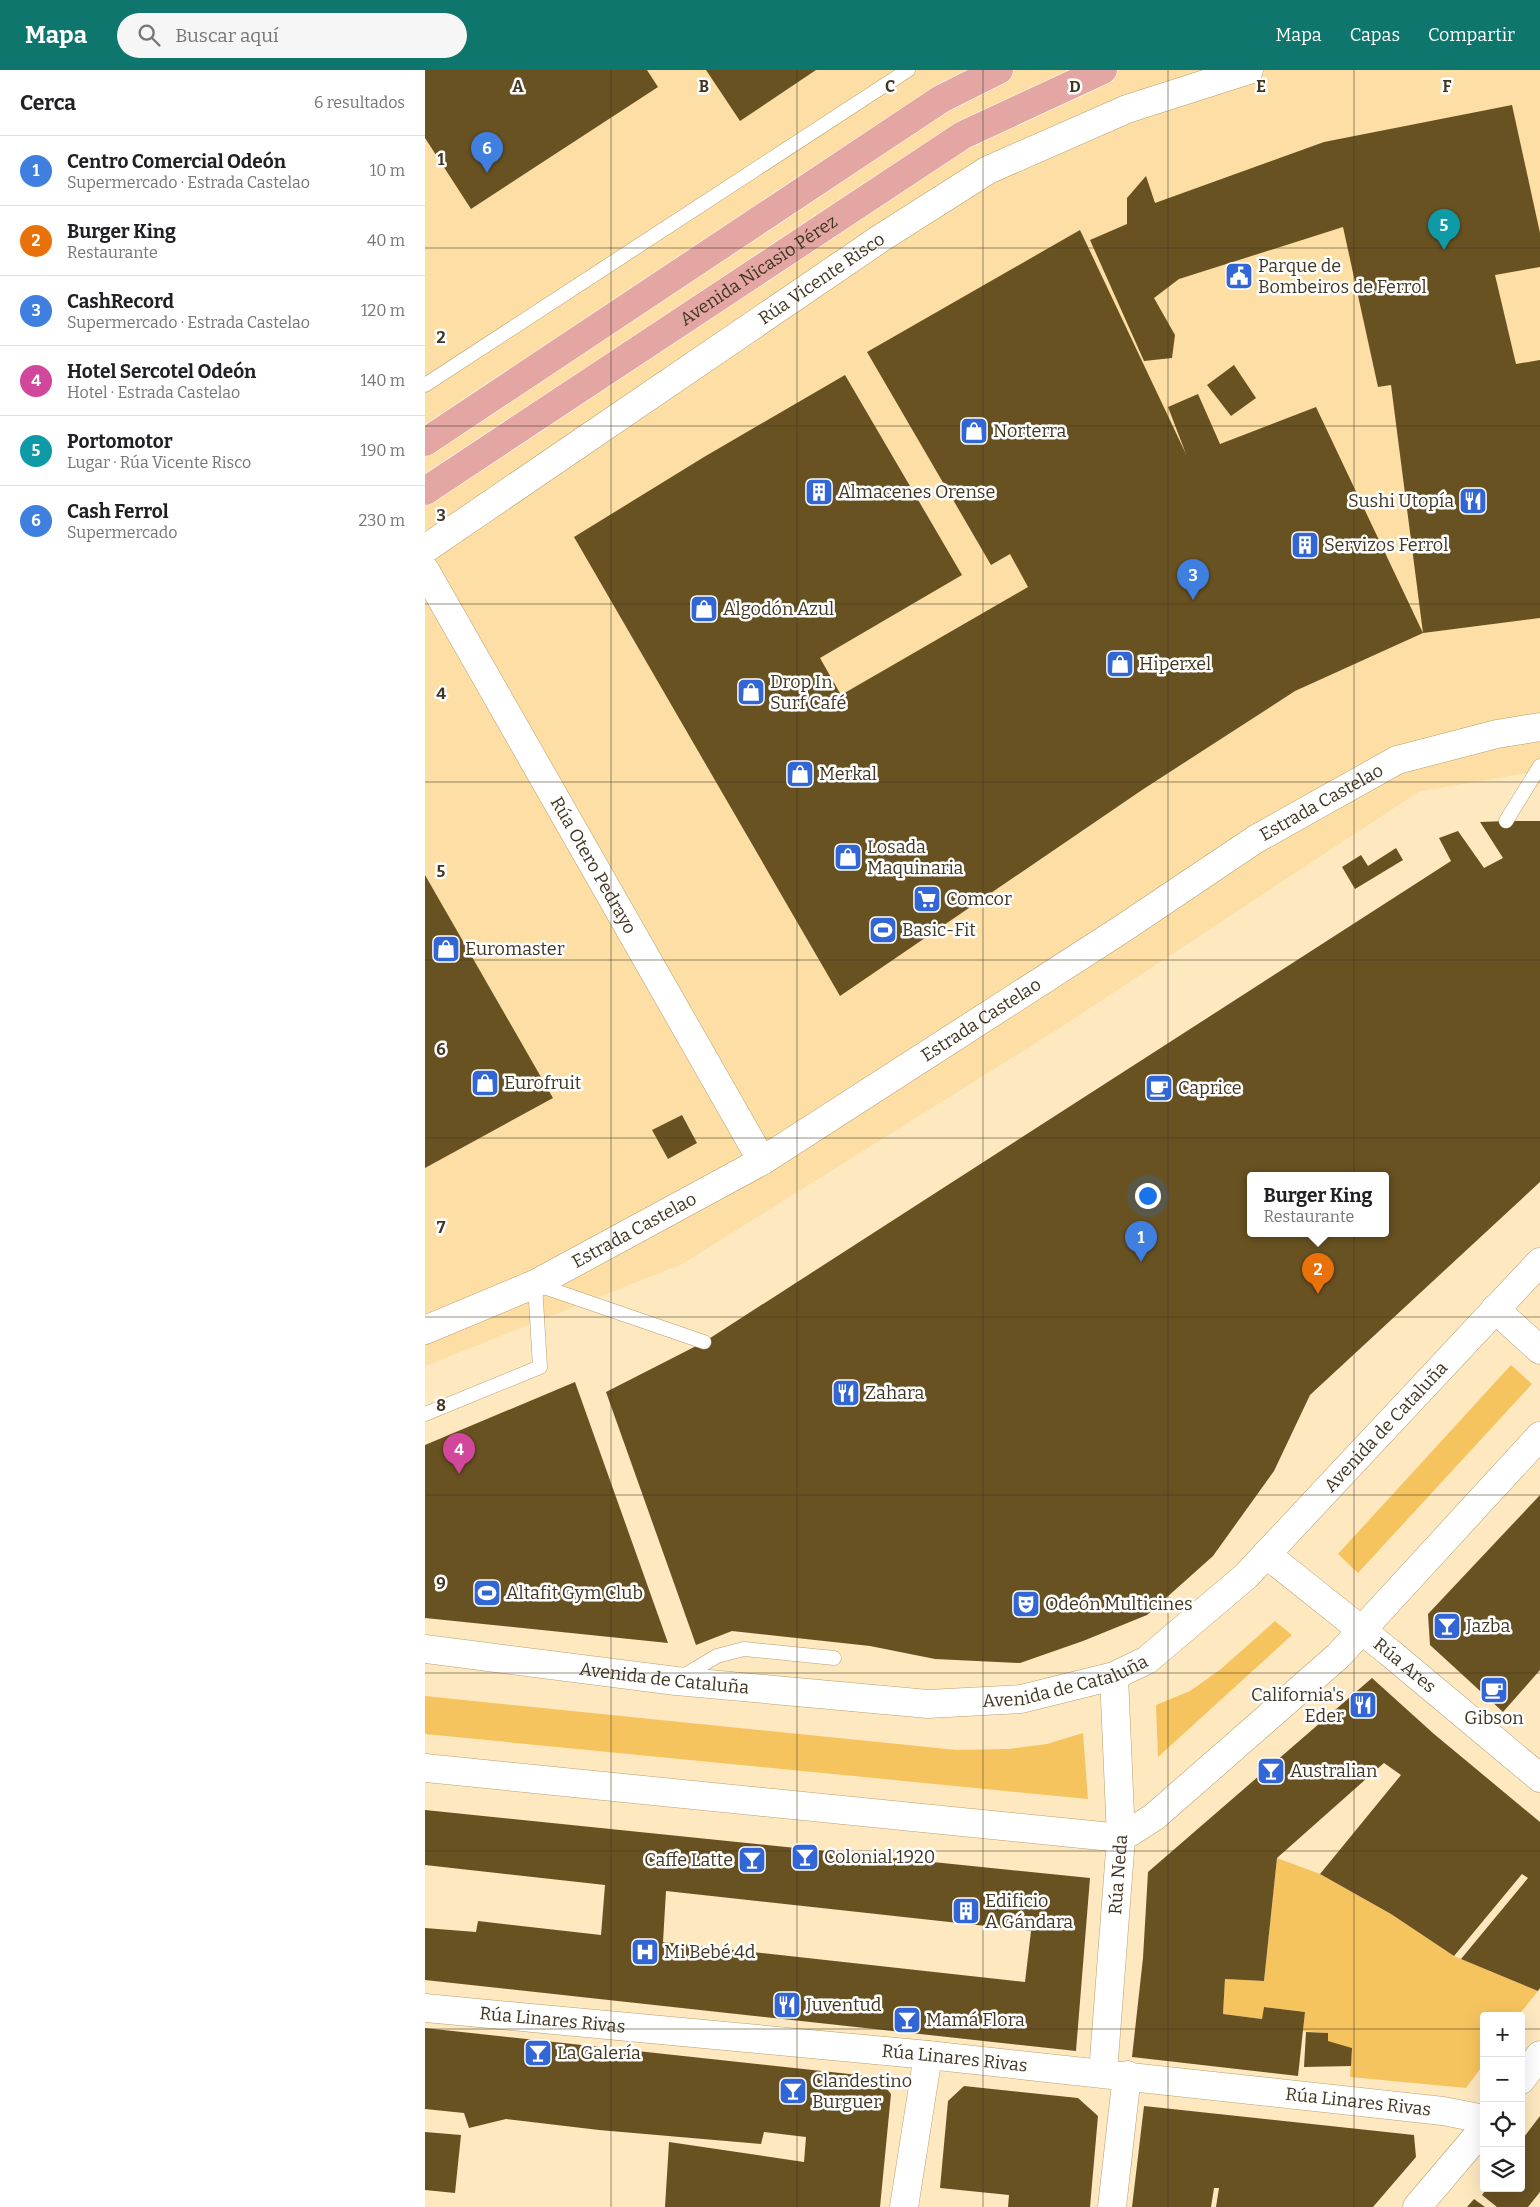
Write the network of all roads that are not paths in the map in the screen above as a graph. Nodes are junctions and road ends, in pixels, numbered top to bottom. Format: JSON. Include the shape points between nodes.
{"nodes":[{"id":1,"x":908,"y":70,"type":"edge"},
{"id":2,"x":999,"y":70,"type":"edge"},
{"id":3,"x":1103,"y":70,"type":"edge"},
{"id":4,"x":1249,"y":70,"type":"edge"},
{"id":5,"x":425,"y":385,"type":"edge"},
{"id":6,"x":425,"y":442,"type":"edge"},
{"id":7,"x":425,"y":491,"type":"edge"},
{"id":8,"x":425,"y":549,"type":"edge"},
{"id":9,"x":425,"y":570,"type":"edge"},
{"id":10,"x":1540,"y":727,"type":"edge"},
{"id":11,"x":1540,"y":766,"type":"edge"},
{"id":12,"x":1506,"y":821,"type":"dead end"},
{"id":13,"x":762,"y":1161,"type":"junction"},
{"id":14,"x":1540,"y":1262,"type":"edge"},
{"id":15,"x":535,"y":1284,"type":"junction"},
{"id":16,"x":1495,"y":1309,"type":"junction"},
{"id":17,"x":425,"y":1330,"type":"edge"},
{"id":18,"x":704,"y":1342,"type":"dead end"},
{"id":19,"x":1540,"y":1350,"type":"edge"},
{"id":20,"x":425,"y":1414,"type":"edge"},
{"id":21,"x":1540,"y":1436,"type":"edge"},
{"id":22,"x":1266,"y":1554,"type":"junction"},
{"id":23,"x":1363,"y":1631,"type":"junction"},
{"id":24,"x":425,"y":1649,"type":"edge"},
{"id":25,"x":834,"y":1658,"type":"dead end"},
{"id":26,"x":1114,"y":1676,"type":"junction"},
{"id":27,"x":676,"y":1681,"type":"junction"},
{"id":28,"x":425,"y":1768,"type":"edge"},
{"id":29,"x":1540,"y":1778,"type":"edge"},
{"id":30,"x":1121,"y":1838,"type":"junction"},
{"id":31,"x":425,"y":2008,"type":"edge"},
{"id":32,"x":928,"y":2055,"type":"junction"},
{"id":33,"x":1540,"y":2055,"type":"edge"},
{"id":34,"x":1115,"y":2074,"type":"junction"},
{"id":35,"x":1525,"y":2075,"type":"edge"},
{"id":36,"x":1480,"y":2118,"type":"edge"},
{"id":37,"x":1480,"y":2133,"type":"edge"},
{"id":38,"x":904,"y":2207,"type":"edge"},
{"id":39,"x":1112,"y":2207,"type":"edge"},
{"id":40,"x":1417,"y":2207,"type":"edge"}],
"edges":[{"from":1,"to":5,"type":"lane"},
{"from":2,"to":6,"type":"highway","via":[[941,99]]},
{"from":3,"to":7,"type":"highway","name":"Avenida Nicasio Pérez","via":[[963,135]]},
{"from":4,"to":8,"type":"street","name":"Rúa Vicente Risco","via":[[1127,109],[988,170],[873,243]]},
{"from":9,"to":13,"type":"street","name":"Rúa Otero Pedrayo"},
{"from":10,"to":13,"type":"street","name":"Estrada Castelao","via":[[1497,734],[1397,760],[1256,839]]},
{"from":11,"to":12,"type":"lane"},
{"from":13,"to":15,"type":"street","name":"Estrada Castelao"},
{"from":14,"to":16,"type":"street","name":"Avenida de Cataluña"},
{"from":15,"to":17,"type":"street","name":"Estrada Castelao"},
{"from":15,"to":18,"type":"lane"},
{"from":15,"to":20,"type":"lane","via":[[540,1367]]},
{"from":16,"to":19,"type":"street"},
{"from":16,"to":22,"type":"street","name":"Avenida de Cataluña"},
{"from":21,"to":23,"type":"street"},
{"from":22,"to":23,"type":"street","name":"Rúa Ares"},
{"from":22,"to":26,"type":"street","name":"Avenida de Cataluña","via":[[1246,1576],[1147,1660]]},
{"from":23,"to":29,"type":"street","name":"Rúa Ares"},
{"from":23,"to":30,"type":"street","via":[[1154,1817]]},
{"from":24,"to":27,"type":"street","name":"Avenida de Cataluña"},
{"from":25,"to":27,"type":"lane","via":[[744,1649],[717,1656]]},
{"from":26,"to":27,"type":"street","name":"Avenida de Cataluña","via":[[1021,1699],[928,1704]]},
{"from":26,"to":30,"type":"street","name":"Rúa Neda"},
{"from":28,"to":30,"type":"street"},
{"from":30,"to":34,"type":"street","name":"Rúa Neda"},
{"from":31,"to":32,"type":"street","name":"Rúa Linares Rivas"},
{"from":32,"to":34,"type":"street","name":"Rúa Linares Rivas"},
{"from":32,"to":38,"type":"street"},
{"from":33,"to":35,"type":"street"},
{"from":34,"to":36,"type":"street","name":"Rúa Linares Rivas","via":[[1443,2111]]},
{"from":34,"to":39,"type":"street","name":"Rúa Neda"},
{"from":37,"to":40,"type":"street"}]}
